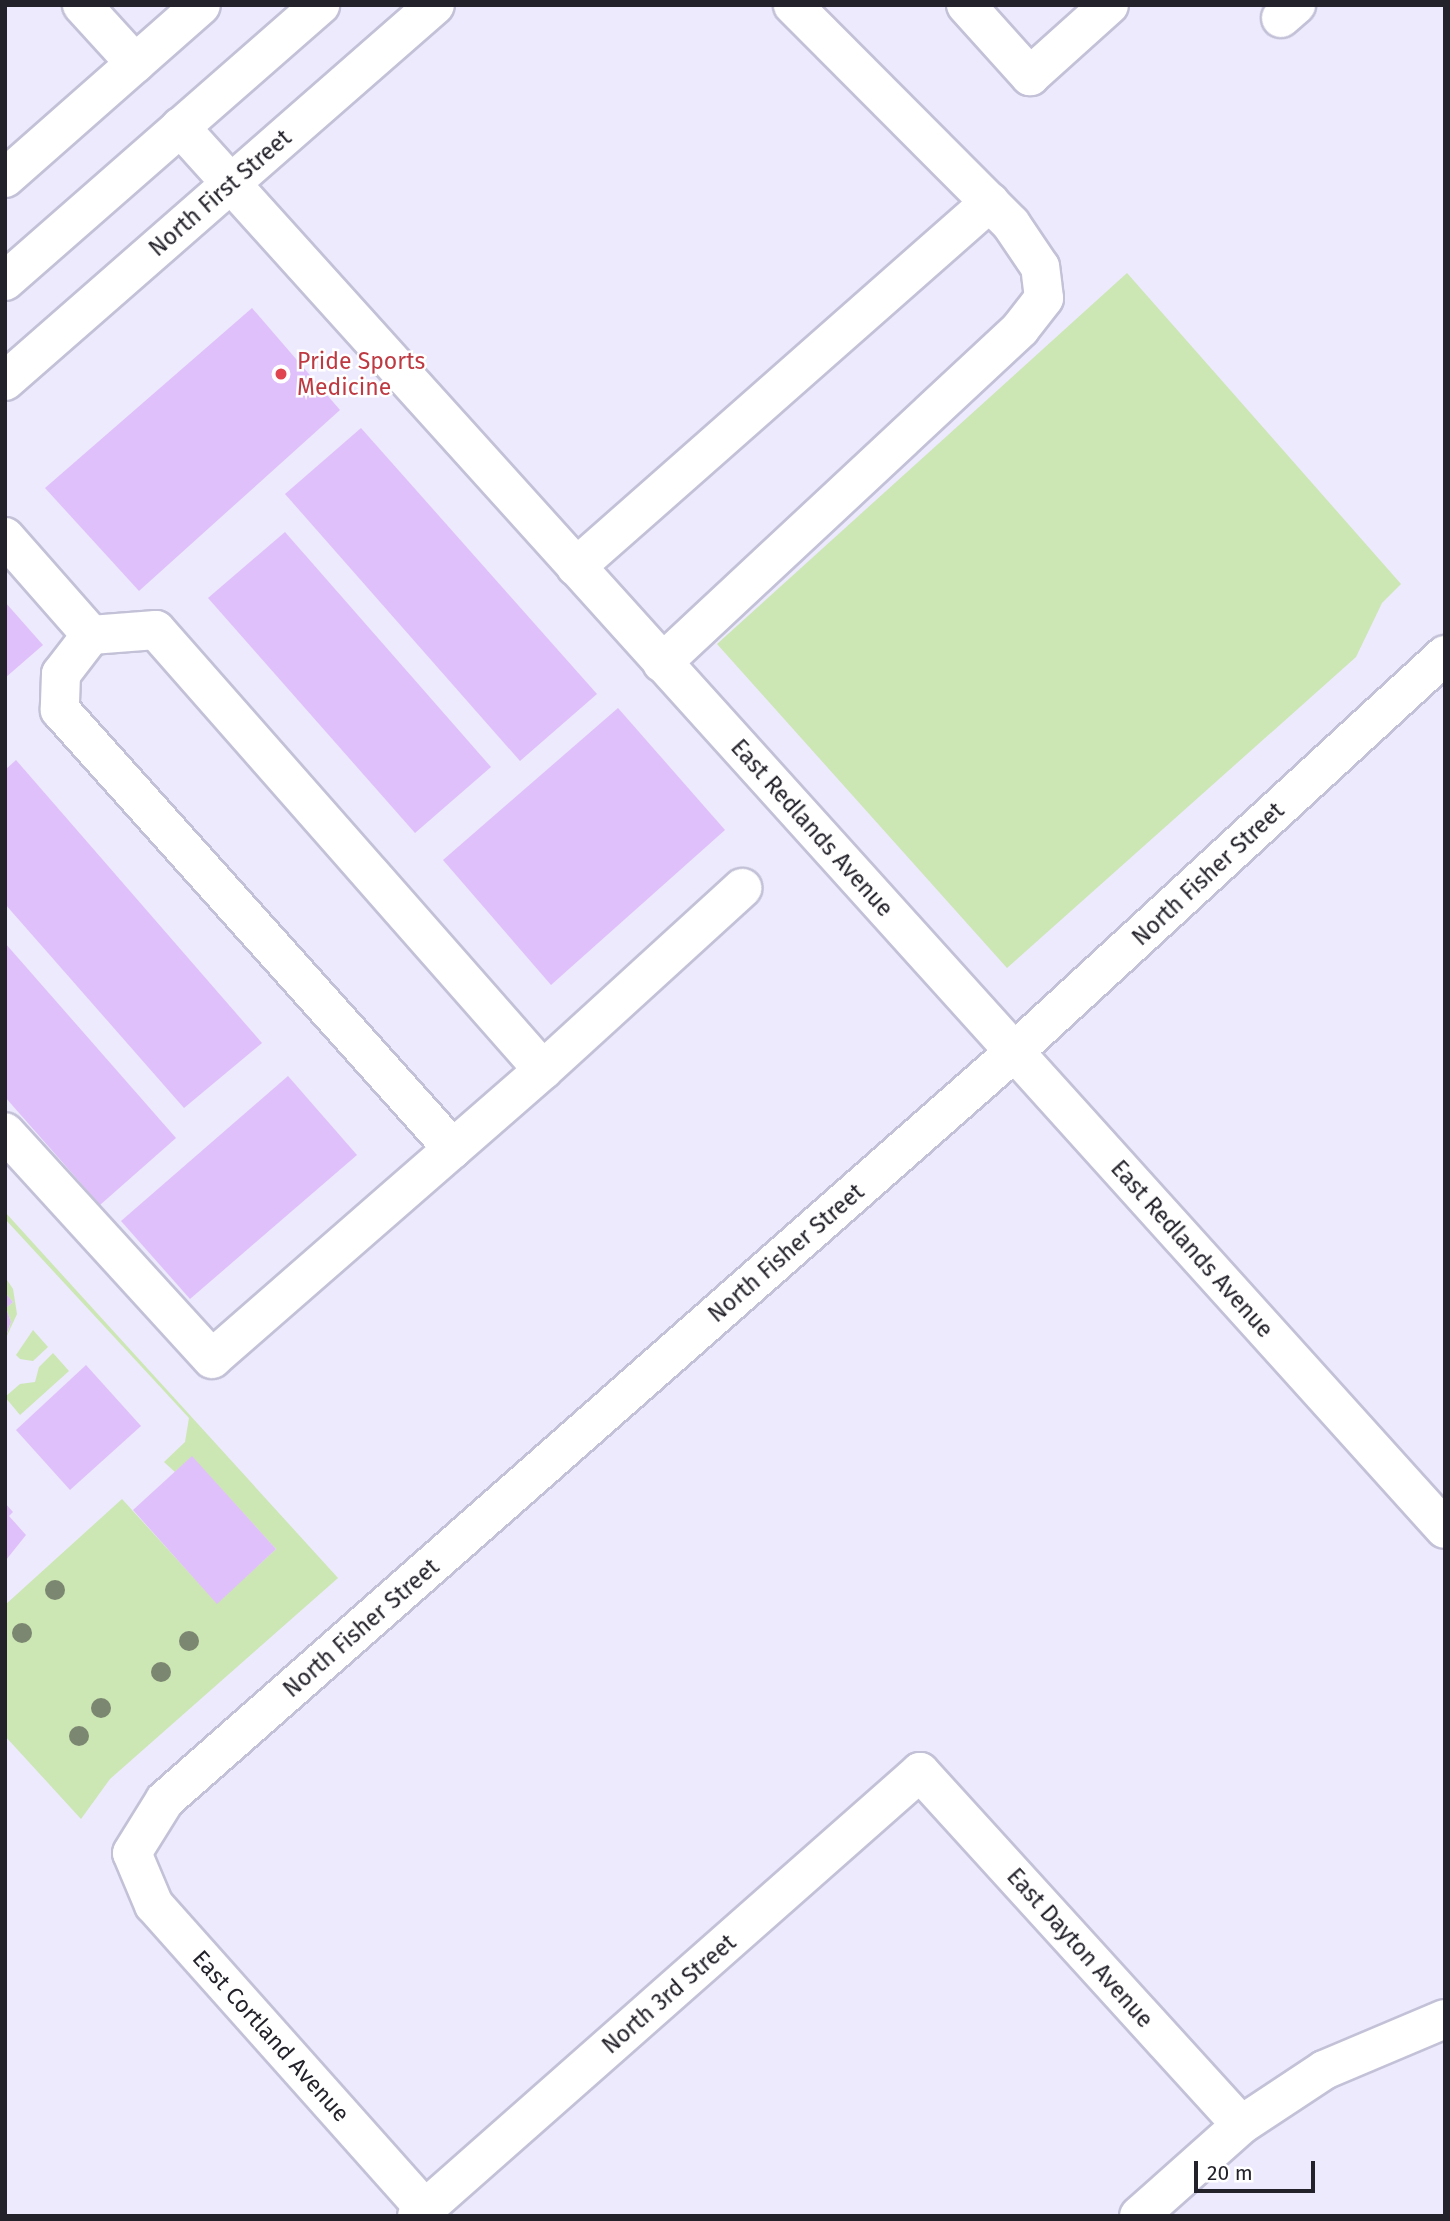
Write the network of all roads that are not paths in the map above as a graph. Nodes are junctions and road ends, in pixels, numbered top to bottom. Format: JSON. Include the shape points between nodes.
{"nodes":[{"id":1,"x":82,"y":5,"type":"edge"},
{"id":2,"x":201,"y":5,"type":"edge"},
{"id":3,"x":320,"y":5,"type":"edge"},
{"id":4,"x":435,"y":5,"type":"edge"},
{"id":5,"x":793,"y":5,"type":"edge"},
{"id":6,"x":966,"y":5,"type":"edge"},
{"id":7,"x":1109,"y":5,"type":"edge"},
{"id":8,"x":135,"y":63,"type":"junction"},
{"id":9,"x":180,"y":127,"type":"junction"},
{"id":10,"x":5,"y":178,"type":"edge"},
{"id":11,"x":230,"y":183,"type":"junction"},
{"id":12,"x":990,"y":202,"type":"junction"},
{"id":13,"x":5,"y":281,"type":"edge"},
{"id":14,"x":5,"y":380,"type":"edge"},
{"id":15,"x":5,"y":537,"type":"edge"},
{"id":16,"x":576,"y":567,"type":"junction"},
{"id":17,"x":90,"y":635,"type":"junction"},
{"id":18,"x":1445,"y":655,"type":"edge"},
{"id":19,"x":663,"y":663,"type":"junction"},
{"id":20,"x":742,"y":888,"type":"dead end"},
{"id":21,"x":1014,"y":1052,"type":"junction"},
{"id":22,"x":543,"y":1070,"type":"junction"},
{"id":23,"x":5,"y":1132,"type":"edge"},
{"id":24,"x":453,"y":1149,"type":"junction"},
{"id":25,"x":1445,"y":1529,"type":"edge"},
{"id":26,"x":920,"y":1772,"type":"joint"},
{"id":27,"x":132,"y":1853,"type":"joint"},
{"id":28,"x":1445,"y":2019,"type":"edge"},
{"id":29,"x":1241,"y":2125,"type":"junction"},
{"id":30,"x":421,"y":2212,"type":"edge"},
{"id":31,"x":1139,"y":2216,"type":"edge"}],
"edges":[{"from":1,"to":8,"type":"street"},
{"from":2,"to":8,"type":"street"},
{"from":3,"to":9,"type":"street"},
{"from":4,"to":11,"type":"street","name":"North First Street"},
{"from":5,"to":12,"type":"street"},
{"from":6,"to":7,"type":"street","via":[[1030,76]]},
{"from":8,"to":10,"type":"street"},
{"from":9,"to":11,"type":"street","name":"East Redlands Avenue"},
{"from":9,"to":13,"type":"street"},
{"from":11,"to":14,"type":"street","name":"North First Street"},
{"from":11,"to":16,"type":"street","name":"East Redlands Avenue"},
{"from":12,"to":16,"type":"street"},
{"from":12,"to":19,"type":"street","via":[[1012,224],[1040,267],[1044,298],[1020,329]]},
{"from":15,"to":17,"type":"street"},
{"from":16,"to":19,"type":"street","name":"East Redlands Avenue"},
{"from":17,"to":22,"type":"street","via":[[156,630]]},
{"from":17,"to":24,"type":"street","via":[[61,674],[60,710]]},
{"from":18,"to":21,"type":"street","name":"North Fisher Street"},
{"from":19,"to":21,"type":"street","name":"East Redlands Avenue"},
{"from":20,"to":22,"type":"street"},
{"from":21,"to":25,"type":"street","name":"East Redlands Avenue"},
{"from":21,"to":27,"type":"street","name":"North Fisher Street","via":[[165,1800]]},
{"from":22,"to":24,"type":"street"},
{"from":23,"to":24,"type":"street","via":[[212,1359]]},
{"from":26,"to":29,"type":"street","name":"East Dayton Avenue"},
{"from":26,"to":30,"type":"street","name":"North 3rd Street"},
{"from":27,"to":30,"type":"street","name":"East Cortland Avenue","via":[[154,1905]]},
{"from":28,"to":29,"type":"street","via":[[1324,2070]]},
{"from":29,"to":31,"type":"street"}]}
